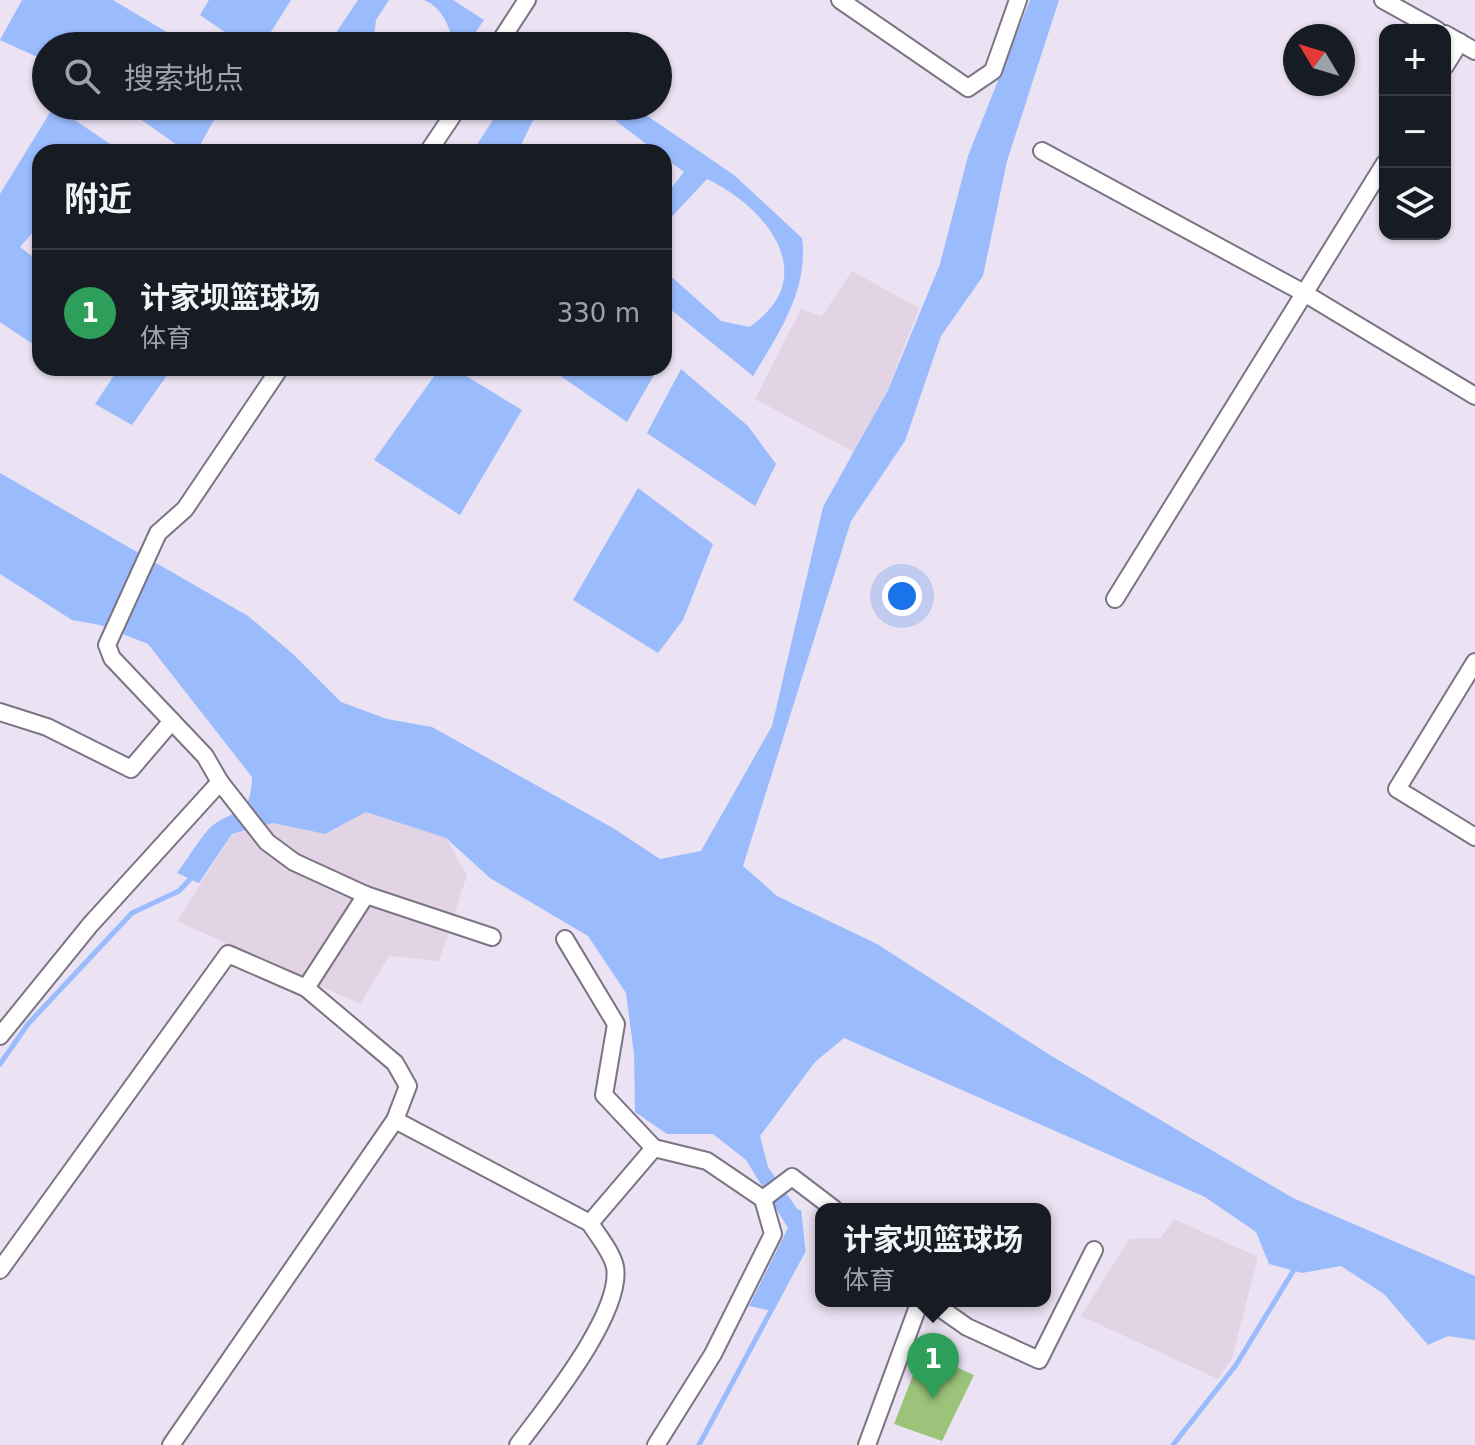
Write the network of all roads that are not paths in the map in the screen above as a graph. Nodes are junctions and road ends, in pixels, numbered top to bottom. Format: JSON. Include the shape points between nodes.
{"nodes":[{"id":1,"x":527,"y":0,"type":"edge"},
{"id":2,"x":840,"y":0,"type":"edge"},
{"id":3,"x":1018,"y":0,"type":"edge"},
{"id":4,"x":1383,"y":0,"type":"edge"},
{"id":5,"x":1426,"y":24,"type":"edge"},
{"id":6,"x":506,"y":32,"type":"edge"},
{"id":7,"x":1452,"y":38,"type":"edge"},
{"id":8,"x":1475,"y":51,"type":"edge"},
{"id":9,"x":450,"y":120,"type":"edge"},
{"id":10,"x":433,"y":144,"type":"edge"},
{"id":11,"x":1042,"y":151,"type":"dead end"},
{"id":12,"x":1382,"y":168,"type":"edge"},
{"id":13,"x":1304,"y":293,"type":"junction"},
{"id":14,"x":275,"y":376,"type":"edge"},
{"id":15,"x":1475,"y":396,"type":"edge"},
{"id":16,"x":1115,"y":599,"type":"dead end"},
{"id":17,"x":1475,"y":662,"type":"edge"},
{"id":18,"x":0,"y":712,"type":"edge"},
{"id":19,"x":172,"y":721,"type":"junction"},
{"id":20,"x":220,"y":782,"type":"junction"},
{"id":21,"x":1475,"y":837,"type":"edge"},
{"id":22,"x":366,"y":895,"type":"junction"},
{"id":23,"x":492,"y":937,"type":"dead end"},
{"id":24,"x":565,"y":939,"type":"dead end"},
{"id":25,"x":306,"y":988,"type":"junction"},
{"id":26,"x":0,"y":1036,"type":"edge"},
{"id":27,"x":395,"y":1120,"type":"junction"},
{"id":28,"x":654,"y":1148,"type":"junction"},
{"id":29,"x":763,"y":1199,"type":"junction"},
{"id":30,"x":826,"y":1203,"type":"edge"},
{"id":31,"x":590,"y":1223,"type":"junction"},
{"id":32,"x":1094,"y":1250,"type":"dead end"},
{"id":33,"x":0,"y":1270,"type":"edge"},
{"id":34,"x":918,"y":1307,"type":"edge"},
{"id":35,"x":939,"y":1307,"type":"edge"},
{"id":36,"x":171,"y":1445,"type":"edge"},
{"id":37,"x":518,"y":1445,"type":"edge"},
{"id":38,"x":656,"y":1445,"type":"edge"},
{"id":39,"x":867,"y":1445,"type":"edge"}],
"edges":[{"from":1,"to":6,"type":"street"},
{"from":2,"to":3,"type":"street","via":[[968,88],[993,71]]},
{"from":4,"to":5,"type":"street"},
{"from":7,"to":8,"type":"street"},
{"from":9,"to":10,"type":"street"},
{"from":11,"to":13,"type":"street"},
{"from":12,"to":13,"type":"street"},
{"from":13,"to":15,"type":"street"},
{"from":13,"to":16,"type":"street"},
{"from":14,"to":19,"type":"street","via":[[185,509],[158,533],[107,645],[112,658]]},
{"from":17,"to":21,"type":"street","via":[[1397,789]]},
{"from":18,"to":19,"type":"street","via":[[47,727],[131,769]]},
{"from":19,"to":20,"type":"street","via":[[205,756]]},
{"from":20,"to":22,"type":"street","via":[[276,849]]},
{"from":20,"to":26,"type":"street","via":[[90,925]]},
{"from":22,"to":23,"type":"street"},
{"from":22,"to":25,"type":"street"},
{"from":24,"to":28,"type":"street","via":[[616,1024],[604,1095]]},
{"from":25,"to":27,"type":"street","via":[[395,1063],[408,1086]]},
{"from":25,"to":33,"type":"street","via":[[228,954]]},
{"from":27,"to":31,"type":"street"},
{"from":27,"to":36,"type":"street"},
{"from":28,"to":29,"type":"street","via":[[707,1161]]},
{"from":28,"to":31,"type":"street"},
{"from":29,"to":30,"type":"street","via":[[792,1177]]},
{"from":29,"to":38,"type":"street","via":[[773,1234],[713,1354]]},
{"from":31,"to":37,"type":"street","via":[[615,1264],[616,1288],[597,1329]]},
{"from":32,"to":35,"type":"street","via":[[1039,1360],[967,1327]]},
{"from":34,"to":39,"type":"street"}]}
